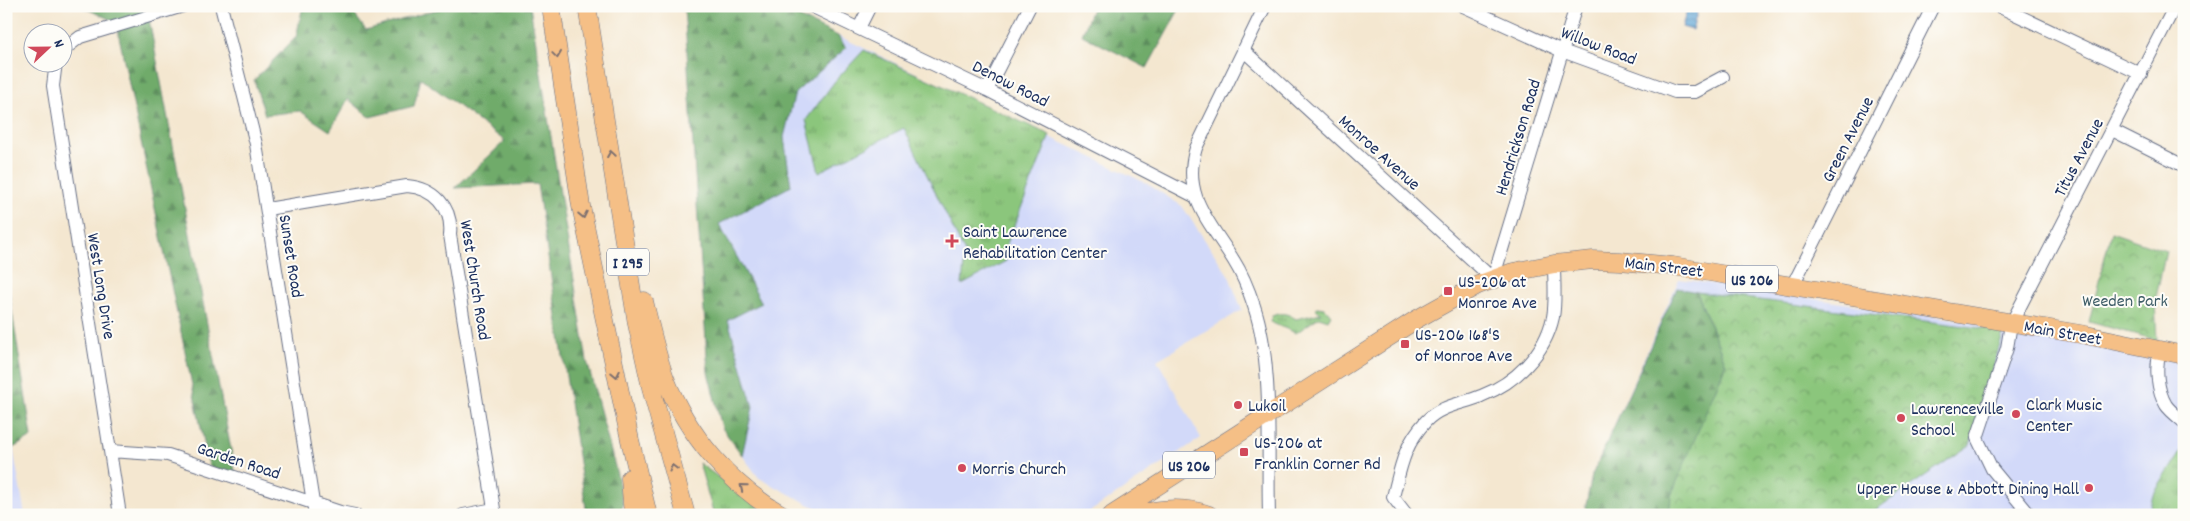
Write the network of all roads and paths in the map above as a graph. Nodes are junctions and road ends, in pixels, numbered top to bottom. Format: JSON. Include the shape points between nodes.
{"nodes":[{"id":1,"x":183,"y":6,"type":"edge"},
{"id":2,"x":221,"y":6,"type":"edge"},
{"id":3,"x":550,"y":6,"type":"edge"},
{"id":4,"x":587,"y":6,"type":"edge"},
{"id":5,"x":811,"y":6,"type":"edge"},
{"id":6,"x":870,"y":6,"type":"edge"},
{"id":7,"x":1030,"y":6,"type":"edge"},
{"id":8,"x":1265,"y":6,"type":"edge"},
{"id":9,"x":1463,"y":6,"type":"edge"},
{"id":10,"x":1576,"y":6,"type":"edge"},
{"id":11,"x":1933,"y":6,"type":"edge"},
{"id":12,"x":1998,"y":6,"type":"edge"},
{"id":13,"x":2175,"y":6,"type":"edge"},
{"id":14,"x":859,"y":28,"type":"junction"},
{"id":15,"x":72,"y":43,"type":"edge"},
{"id":16,"x":1243,"y":50,"type":"junction"},
{"id":17,"x":1562,"y":51,"type":"junction"},
{"id":18,"x":54,"y":72,"type":"edge"},
{"id":19,"x":2141,"y":74,"type":"junction"},
{"id":20,"x":1723,"y":77,"type":"dead end"},
{"id":21,"x":987,"y":90,"type":"junction"},
{"id":22,"x":2112,"y":130,"type":"junction"},
{"id":23,"x":2184,"y":166,"type":"edge"},
{"id":24,"x":617,"y":191,"type":"junction"},
{"id":25,"x":1194,"y":196,"type":"junction"},
{"id":26,"x":267,"y":209,"type":"junction"},
{"id":27,"x":1554,"y":264,"type":"junction"},
{"id":28,"x":1493,"y":279,"type":"junction"},
{"id":29,"x":1791,"y":286,"type":"junction"},
{"id":30,"x":2011,"y":324,"type":"junction"},
{"id":31,"x":2160,"y":351,"type":"junction"},
{"id":32,"x":2184,"y":355,"type":"edge"},
{"id":33,"x":1267,"y":417,"type":"junction"},
{"id":34,"x":2184,"y":422,"type":"edge"},
{"id":35,"x":630,"y":440,"type":"junction"},
{"id":36,"x":110,"y":451,"type":"junction"},
{"id":37,"x":314,"y":509,"type":"edge"},
{"id":38,"x":494,"y":512,"type":"edge"},
{"id":39,"x":120,"y":515,"type":"edge"},
{"id":40,"x":355,"y":515,"type":"edge"},
{"id":41,"x":463,"y":515,"type":"edge"},
{"id":42,"x":632,"y":515,"type":"edge"},
{"id":43,"x":648,"y":515,"type":"edge"},
{"id":44,"x":686,"y":515,"type":"edge"},
{"id":45,"x":783,"y":515,"type":"edge"},
{"id":46,"x":1112,"y":515,"type":"edge"},
{"id":47,"x":1136,"y":515,"type":"edge"},
{"id":48,"x":1209,"y":515,"type":"edge"},
{"id":49,"x":1269,"y":515,"type":"edge"},
{"id":50,"x":1407,"y":515,"type":"edge"},
{"id":51,"x":2030,"y":515,"type":"edge"}],
"edges":[{"from":1,"to":15,"type":"street","via":[[80,37]]},
{"from":2,"to":26,"type":"street","name":"Sunset Road","via":[[246,99]]},
{"from":3,"to":35,"type":"highway","number":"I 295","one_way":true,"via":[[581,206]]},
{"from":24,"to":4,"type":"highway","number":"I 295","one_way":true},
{"from":5,"to":14,"type":"street","name":"Denow Road"},
{"from":6,"to":14,"type":"street"},
{"from":7,"to":21,"type":"street"},
{"from":8,"to":16,"type":"street"},
{"from":9,"to":17,"type":"street","name":"Willow Road"},
{"from":10,"to":17,"type":"street","name":"Hendrickson Road"},
{"from":11,"to":29,"type":"street","name":"Green Avenue"},
{"from":12,"to":19,"type":"street"},
{"from":13,"to":19,"type":"street","name":"Titus Avenue"},
{"from":14,"to":21,"type":"street","name":"Denow Road"},
{"from":16,"to":25,"type":"street","via":[[1196,148],[1191,172]]},
{"from":16,"to":28,"type":"street","name":"Monroe Avenue"},
{"from":17,"to":20,"type":"street","name":"Willow Road","via":[[1676,92],[1695,92]]},
{"from":17,"to":28,"type":"street","name":"Hendrickson Road"},
{"from":18,"to":36,"type":"street","name":"West Long Drive","via":[[52,86]]},
{"from":19,"to":22,"type":"street","name":"Titus Avenue"},
{"from":21,"to":25,"type":"street","name":"Denow Road"},
{"from":22,"to":23,"type":"street"},
{"from":22,"to":30,"type":"street","name":"Titus Avenue"},
{"from":44,"to":24,"type":"highway","number":"I 295","one_way":true,"via":[[637,324]]},
{"from":45,"to":24,"type":"highway","one_way":true,"via":[[758,499],[720,465],[701,443],[674,399],[658,355]]},
{"from":25,"to":33,"type":"street","via":[[1236,264],[1255,308],[1262,346]]},
{"from":26,"to":37,"type":"street","name":"Sunset Road"},
{"from":26,"to":38,"type":"street","name":"West Church Road","via":[[407,186],[426,189],[442,202],[450,221]]},
{"from":27,"to":28,"type":"highway","name":"Main Street","number":"US 206"},
{"from":27,"to":29,"type":"highway","name":"Main Street","number":"US 206","via":[[1593,260],[1673,266]]},
{"from":27,"to":50,"type":"street","via":[[1553,317],[1544,341],[1520,374],[1482,396],[1448,406],[1427,419],[1406,446],[1392,497]]},
{"from":28,"to":33,"type":"highway","name":"Main Street","number":"US 206","via":[[1417,319]]},
{"from":29,"to":30,"type":"highway","name":"Main Street","number":"US 206"},
{"from":30,"to":31,"type":"highway","name":"Main Street","number":"US 206","via":[[2086,335]]},
{"from":30,"to":51,"type":"street","name":"Titus Avenue","via":[[2007,348],[1977,438],[1992,469]]},
{"from":31,"to":32,"type":"highway","name":"Main Street","number":"US 206"},
{"from":31,"to":34,"type":"street","via":[[2157,376],[2166,405]]},
{"from":33,"to":46,"type":"highway","number":"US 206"},
{"from":33,"to":47,"type":"highway","number":"US 206","via":[[1220,456]]},
{"from":33,"to":49,"type":"street"},
{"from":35,"to":42,"type":"highway"},
{"from":35,"to":43,"type":"highway","number":"I 295"},
{"from":36,"to":37,"type":"street","name":"Garden Road","via":[[168,455]]},
{"from":36,"to":39,"type":"street","name":"West Long Drive"},
{"from":37,"to":40,"type":"street","name":"Garden Road"},
{"from":38,"to":41,"type":"street"},
{"from":47,"to":48,"type":"highway","via":[[1154,510],[1192,509]]}]}
